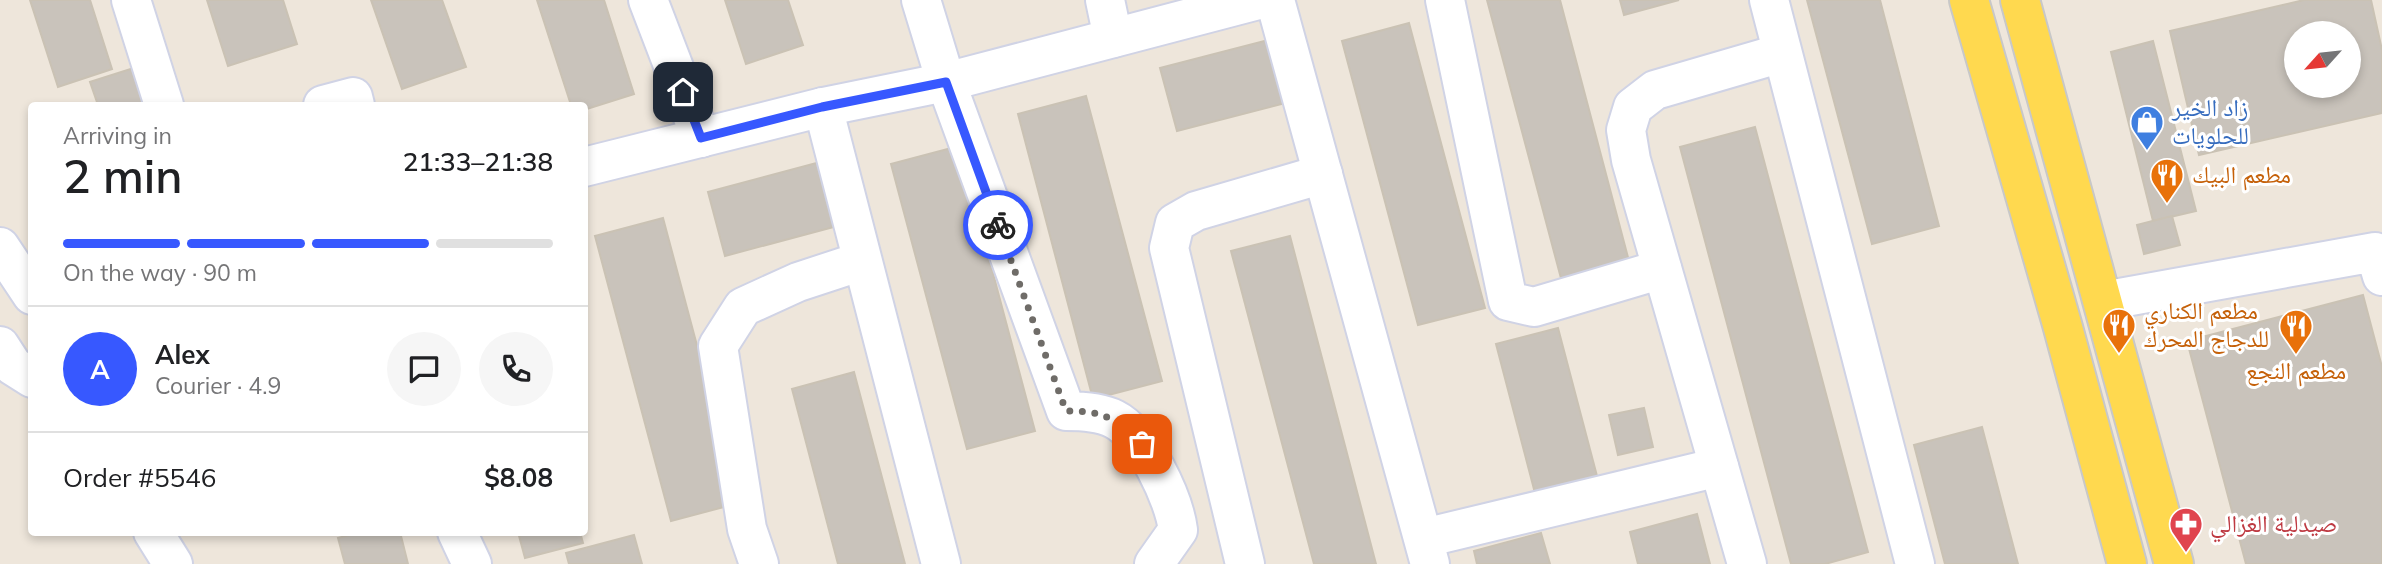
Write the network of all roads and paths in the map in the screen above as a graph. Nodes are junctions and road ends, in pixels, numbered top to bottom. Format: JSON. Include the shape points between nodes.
{"nodes":[{"id":1,"x":131,"y":0,"type":"edge"},
{"id":2,"x":648,"y":0,"type":"edge"},
{"id":3,"x":920,"y":0,"type":"edge"},
{"id":4,"x":1105,"y":0,"type":"edge"},
{"id":5,"x":1258,"y":0,"type":"edge"},
{"id":6,"x":1275,"y":0,"type":"edge"},
{"id":7,"x":1446,"y":0,"type":"edge"},
{"id":8,"x":1769,"y":0,"type":"edge"},
{"id":9,"x":1969,"y":0,"type":"edge"},
{"id":10,"x":2020,"y":0,"type":"edge"},
{"id":11,"x":1114,"y":38,"type":"junction"},
{"id":12,"x":1783,"y":53,"type":"junction"},
{"id":13,"x":946,"y":82,"type":"junction"},
{"id":14,"x":163,"y":102,"type":"edge"},
{"id":15,"x":334,"y":102,"type":"edge"},
{"id":16,"x":354,"y":102,"type":"edge"},
{"id":17,"x":822,"y":107,"type":"junction"},
{"id":18,"x":701,"y":138,"type":"junction"},
{"id":19,"x":588,"y":166,"type":"edge"},
{"id":20,"x":1323,"y":174,"type":"junction"},
{"id":21,"x":0,"y":247,"type":"edge"},
{"id":22,"x":2380,"y":259,"type":"edge"},
{"id":23,"x":862,"y":261,"type":"junction"},
{"id":24,"x":1662,"y":270,"type":"junction"},
{"id":25,"x":28,"y":289,"type":"edge"},
{"id":26,"x":2103,"y":301,"type":"junction"},
{"id":27,"x":1719,"y":467,"type":"junction"},
{"id":28,"x":156,"y":536,"type":"edge"},
{"id":29,"x":459,"y":536,"type":"edge"},
{"id":30,"x":1427,"y":551,"type":"edge"},
{"id":31,"x":173,"y":564,"type":"edge"},
{"id":32,"x":472,"y":564,"type":"edge"},
{"id":33,"x":760,"y":564,"type":"edge"},
{"id":34,"x":941,"y":564,"type":"edge"},
{"id":35,"x":1154,"y":564,"type":"edge"},
{"id":36,"x":1245,"y":564,"type":"edge"},
{"id":37,"x":1747,"y":564,"type":"edge"},
{"id":38,"x":1915,"y":564,"type":"edge"},
{"id":39,"x":2127,"y":564,"type":"edge"},
{"id":40,"x":2174,"y":564,"type":"edge"}],
"edges":[{"from":1,"to":14,"type":"street"},
{"from":2,"to":18,"type":"street"},
{"from":3,"to":13,"type":"street"},
{"from":4,"to":11,"type":"street"},
{"from":5,"to":11,"type":"street"},
{"from":6,"to":20,"type":"street"},
{"from":7,"to":24,"type":"street","via":[[1508,301],[1534,307]]},
{"from":8,"to":12,"type":"street"},
{"from":9,"to":39,"type":"main road"},
{"from":10,"to":26,"type":"main road"},
{"from":11,"to":13,"type":"street"},
{"from":12,"to":24,"type":"street","via":[[1655,90],[1633,107],[1626,130],[1631,160]]},
{"from":12,"to":38,"type":"street"},
{"from":13,"to":17,"type":"street"},
{"from":13,"to":35,"type":"street","via":[[1066,411],[1086,411],[1116,420],[1142,444],[1176,511],[1178,530]]},
{"from":15,"to":16,"type":"street","via":[[353,97]]},
{"from":17,"to":18,"type":"street"},
{"from":17,"to":23,"type":"street"},
{"from":18,"to":19,"type":"street"},
{"from":20,"to":30,"type":"street"},
{"from":20,"to":36,"type":"street","via":[[1196,211],[1175,223],[1168,248]]},
{"from":21,"to":25,"type":"street"},
{"from":22,"to":26,"type":"street"},
{"from":23,"to":33,"type":"street","via":[[743,307],[718,346],[747,529]]},
{"from":23,"to":34,"type":"street"},
{"from":24,"to":27,"type":"street"},
{"from":26,"to":40,"type":"main road"},
{"from":27,"to":30,"type":"street"},
{"from":27,"to":37,"type":"street"},
{"from":28,"to":31,"type":"street"},
{"from":29,"to":32,"type":"street"}]}
